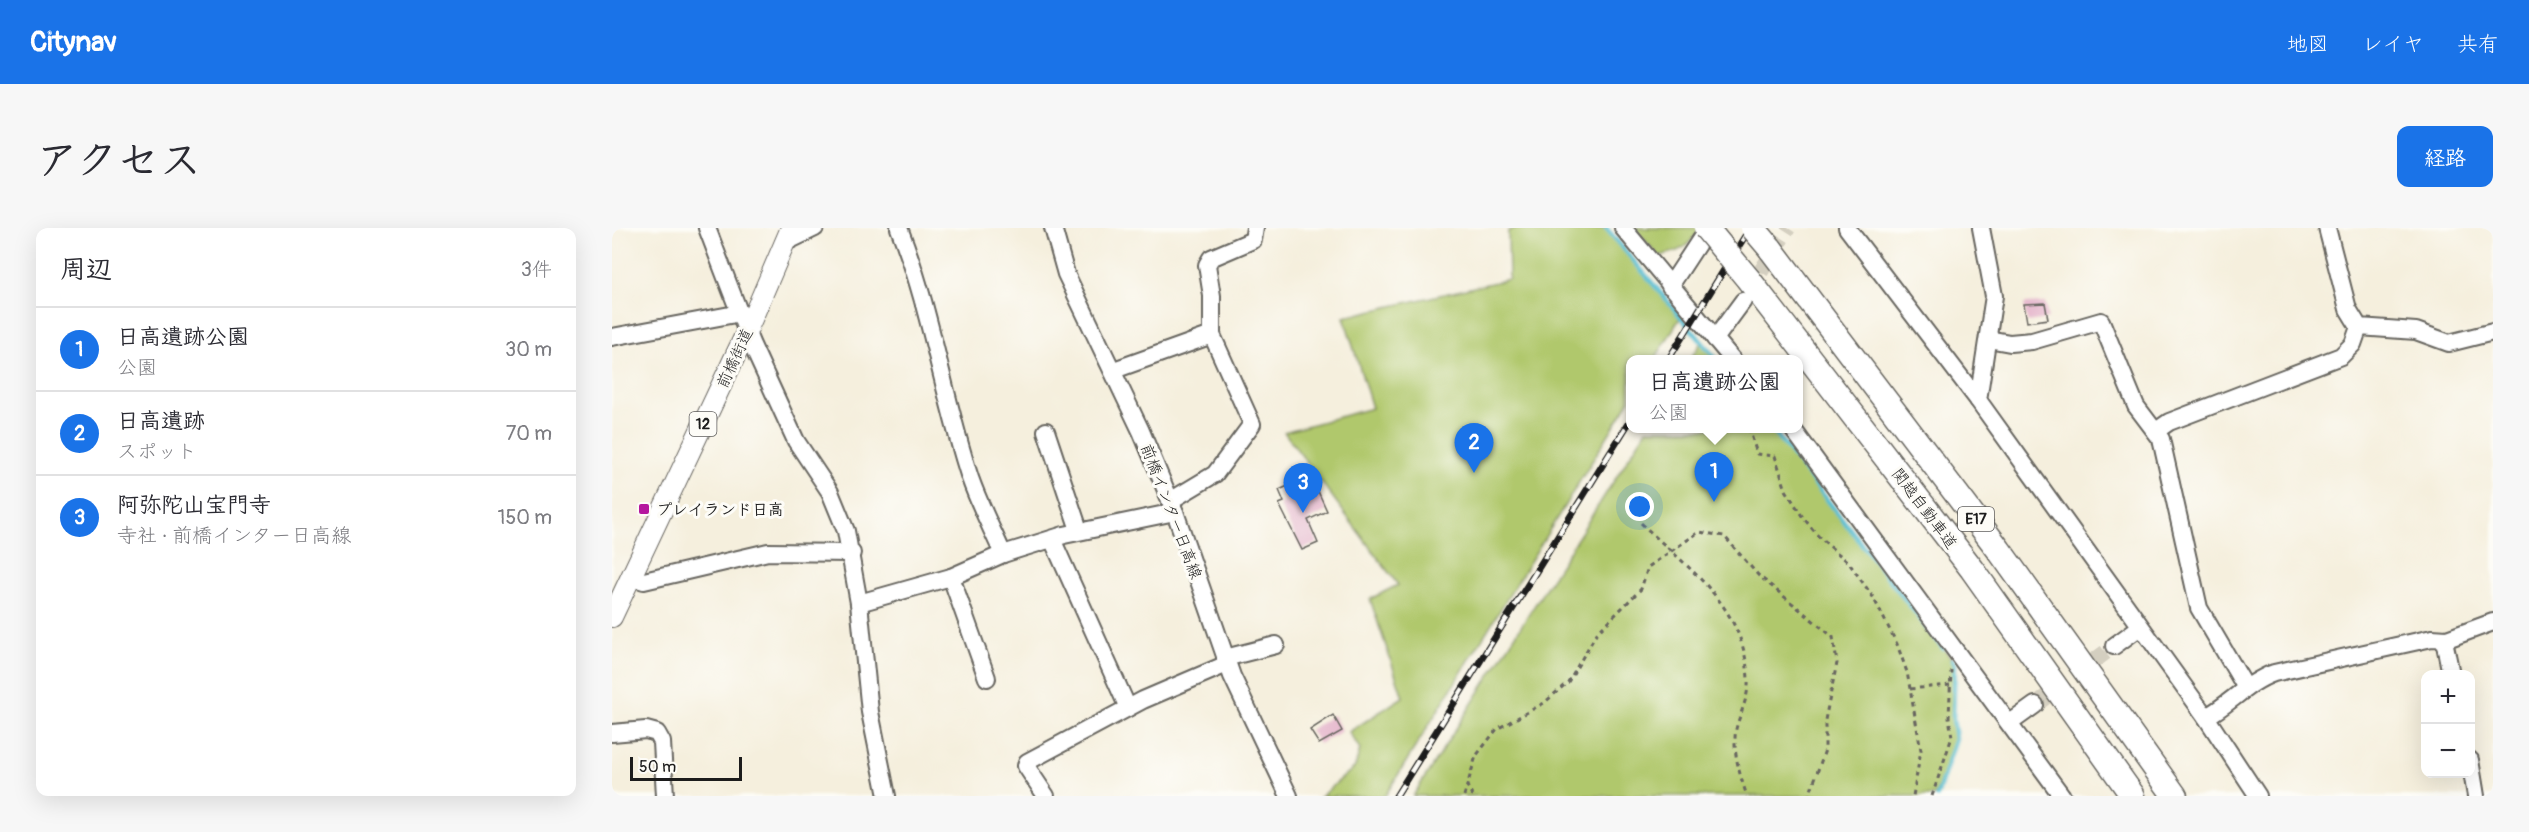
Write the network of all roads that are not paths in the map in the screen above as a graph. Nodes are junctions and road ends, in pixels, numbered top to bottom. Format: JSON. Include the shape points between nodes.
{"nodes":[{"id":1,"x":707,"y":228,"type":"edge"},
{"id":2,"x":815,"y":228,"type":"edge"},
{"id":3,"x":899,"y":228,"type":"edge"},
{"id":4,"x":1053,"y":228,"type":"edge"},
{"id":5,"x":1255,"y":228,"type":"edge"},
{"id":6,"x":1623,"y":228,"type":"edge"},
{"id":7,"x":1707,"y":228,"type":"edge"},
{"id":8,"x":1753,"y":228,"type":"edge"},
{"id":9,"x":1846,"y":228,"type":"edge"},
{"id":10,"x":1981,"y":228,"type":"edge"},
{"id":11,"x":2327,"y":228,"type":"edge"},
{"id":12,"x":787,"y":235,"type":"edge"},
{"id":13,"x":1670,"y":286,"type":"junction"},
{"id":14,"x":1746,"y":291,"type":"junction"},
{"id":15,"x":738,"y":311,"type":"junction"},
{"id":16,"x":2359,"y":327,"type":"junction"},
{"id":17,"x":2493,"y":332,"type":"edge"},
{"id":18,"x":747,"y":333,"type":"junction"},
{"id":19,"x":1212,"y":335,"type":"junction"},
{"id":20,"x":612,"y":337,"type":"edge"},
{"id":21,"x":1715,"y":339,"type":"junction"},
{"id":22,"x":1988,"y":339,"type":"junction"},
{"id":23,"x":1729,"y":355,"type":"edge"},
{"id":24,"x":1798,"y":355,"type":"edge"},
{"id":25,"x":1803,"y":361,"type":"edge"},
{"id":26,"x":1114,"y":370,"type":"junction"},
{"id":27,"x":1978,"y":400,"type":"junction"},
{"id":28,"x":1046,"y":431,"type":"dead end"},
{"id":29,"x":1795,"y":433,"type":"edge"},
{"id":30,"x":2159,"y":435,"type":"junction"},
{"id":31,"x":1172,"y":506,"type":"junction"},
{"id":32,"x":1079,"y":530,"type":"junction"},
{"id":33,"x":1052,"y":539,"type":"junction"},
{"id":34,"x":852,"y":553,"type":"junction"},
{"id":35,"x":1003,"y":554,"type":"junction"},
{"id":36,"x":631,"y":577,"type":"junction"},
{"id":37,"x":951,"y":577,"type":"junction"},
{"id":38,"x":859,"y":603,"type":"junction"},
{"id":39,"x":612,"y":617,"type":"edge"},
{"id":40,"x":2493,"y":622,"type":"edge"},
{"id":41,"x":2140,"y":627,"type":"junction"},
{"id":42,"x":2447,"y":639,"type":"junction"},
{"id":43,"x":1276,"y":645,"type":"dead end"},
{"id":44,"x":2114,"y":646,"type":"tunnel mouth"},
{"id":45,"x":1226,"y":661,"type":"junction"},
{"id":46,"x":2450,"y":670,"type":"edge"},
{"id":47,"x":987,"y":678,"type":"dead end"},
{"id":48,"x":2246,"y":688,"type":"junction"},
{"id":49,"x":2035,"y":705,"type":"tunnel mouth"},
{"id":50,"x":1128,"y":708,"type":"junction"},
{"id":51,"x":2206,"y":717,"type":"junction"},
{"id":52,"x":2010,"y":723,"type":"junction"},
{"id":53,"x":612,"y":733,"type":"edge"},
{"id":54,"x":2473,"y":778,"type":"edge"},
{"id":55,"x":665,"y":796,"type":"edge"},
{"id":56,"x":887,"y":796,"type":"edge"},
{"id":57,"x":1046,"y":796,"type":"edge"},
{"id":58,"x":1289,"y":796,"type":"edge"},
{"id":59,"x":2062,"y":796,"type":"edge"},
{"id":60,"x":2133,"y":796,"type":"edge"},
{"id":61,"x":2175,"y":796,"type":"edge"},
{"id":62,"x":2258,"y":796,"type":"edge"},
{"id":63,"x":2476,"y":796,"type":"edge"}],
"edges":[{"from":1,"to":15,"type":"street"},
{"from":2,"to":12,"type":"street"},
{"from":3,"to":35,"type":"street","via":[[939,356],[970,478]]},
{"from":4,"to":26,"type":"street","name":"前橋インター日高線","via":[[1066,274]]},
{"from":5,"to":19,"type":"street","via":[[1253,240],[1207,261]]},
{"from":6,"to":13,"type":"street"},
{"from":7,"to":13,"type":"street"},
{"from":7,"to":14,"type":"highway","name":"関越自動車道","number":"E17","bridge":true},
{"from":8,"to":61,"type":"highway","number":"E17","bridge":true,"via":[[1992,540]]},
{"from":9,"to":27,"type":"street"},
{"from":10,"to":22,"type":"street","via":[[1994,296]]},
{"from":11,"to":16,"type":"street","via":[[2348,309]]},
{"from":12,"to":18,"type":"main road","name":"前橋街道","number":"12"},
{"from":13,"to":21,"type":"street"},
{"from":14,"to":21,"type":"street"},
{"from":14,"to":24,"type":"highway","name":"関越自動車道","number":"E17"},
{"from":15,"to":18,"type":"street"},
{"from":15,"to":20,"type":"street"},
{"from":16,"to":17,"type":"street","via":[[2416,331],[2449,343]]},
{"from":16,"to":30,"type":"street","via":[[2353,344],[2341,356],[2169,422]]},
{"from":18,"to":34,"type":"street","via":[[796,441],[830,492]]},
{"from":18,"to":36,"type":"main road","name":"前橋街道","number":"12"},
{"from":19,"to":26,"type":"street"},
{"from":19,"to":31,"type":"street","via":[[1252,424],[1215,474]]},
{"from":21,"to":23,"type":"street"},
{"from":22,"to":27,"type":"street"},
{"from":22,"to":30,"type":"street","via":[[2032,341],[2098,319],[2136,406]]},
{"from":25,"to":60,"type":"highway","name":"関越自動車道","number":"E17","via":[[1972,570]]},
{"from":26,"to":31,"type":"street","name":"前橋インター日高線"},
{"from":27,"to":41,"type":"street"},
{"from":28,"to":32,"type":"street"},
{"from":29,"to":52,"type":"street"},
{"from":30,"to":48,"type":"street","via":[[2199,608]]},
{"from":31,"to":32,"type":"street"},
{"from":31,"to":45,"type":"street","name":"前橋インター日高線"},
{"from":32,"to":33,"type":"street"},
{"from":33,"to":35,"type":"street"},
{"from":33,"to":50,"type":"street"},
{"from":34,"to":36,"type":"street","via":[[768,552],[644,581]]},
{"from":34,"to":38,"type":"street"},
{"from":35,"to":37,"type":"street"},
{"from":36,"to":39,"type":"main road","name":"前橋街道","number":"12"},
{"from":37,"to":38,"type":"street"},
{"from":37,"to":47,"type":"street"},
{"from":38,"to":56,"type":"street","via":[[870,712]]},
{"from":40,"to":42,"type":"street"},
{"from":41,"to":44,"type":"street"},
{"from":41,"to":51,"type":"street"},
{"from":42,"to":46,"type":"street"},
{"from":42,"to":48,"type":"street","via":[[2432,638],[2304,664],[2263,676]]},
{"from":43,"to":45,"type":"street"},
{"from":45,"to":50,"type":"street"},
{"from":45,"to":58,"type":"street","name":"前橋インター日高線"},
{"from":48,"to":51,"type":"street"},
{"from":49,"to":52,"type":"street"},
{"from":50,"to":57,"type":"street","via":[[1027,762]]},
{"from":51,"to":62,"type":"street"},
{"from":52,"to":59,"type":"street"},
{"from":53,"to":55,"type":"street","via":[[657,733],[662,742]]},
{"from":54,"to":63,"type":"street"}]}
